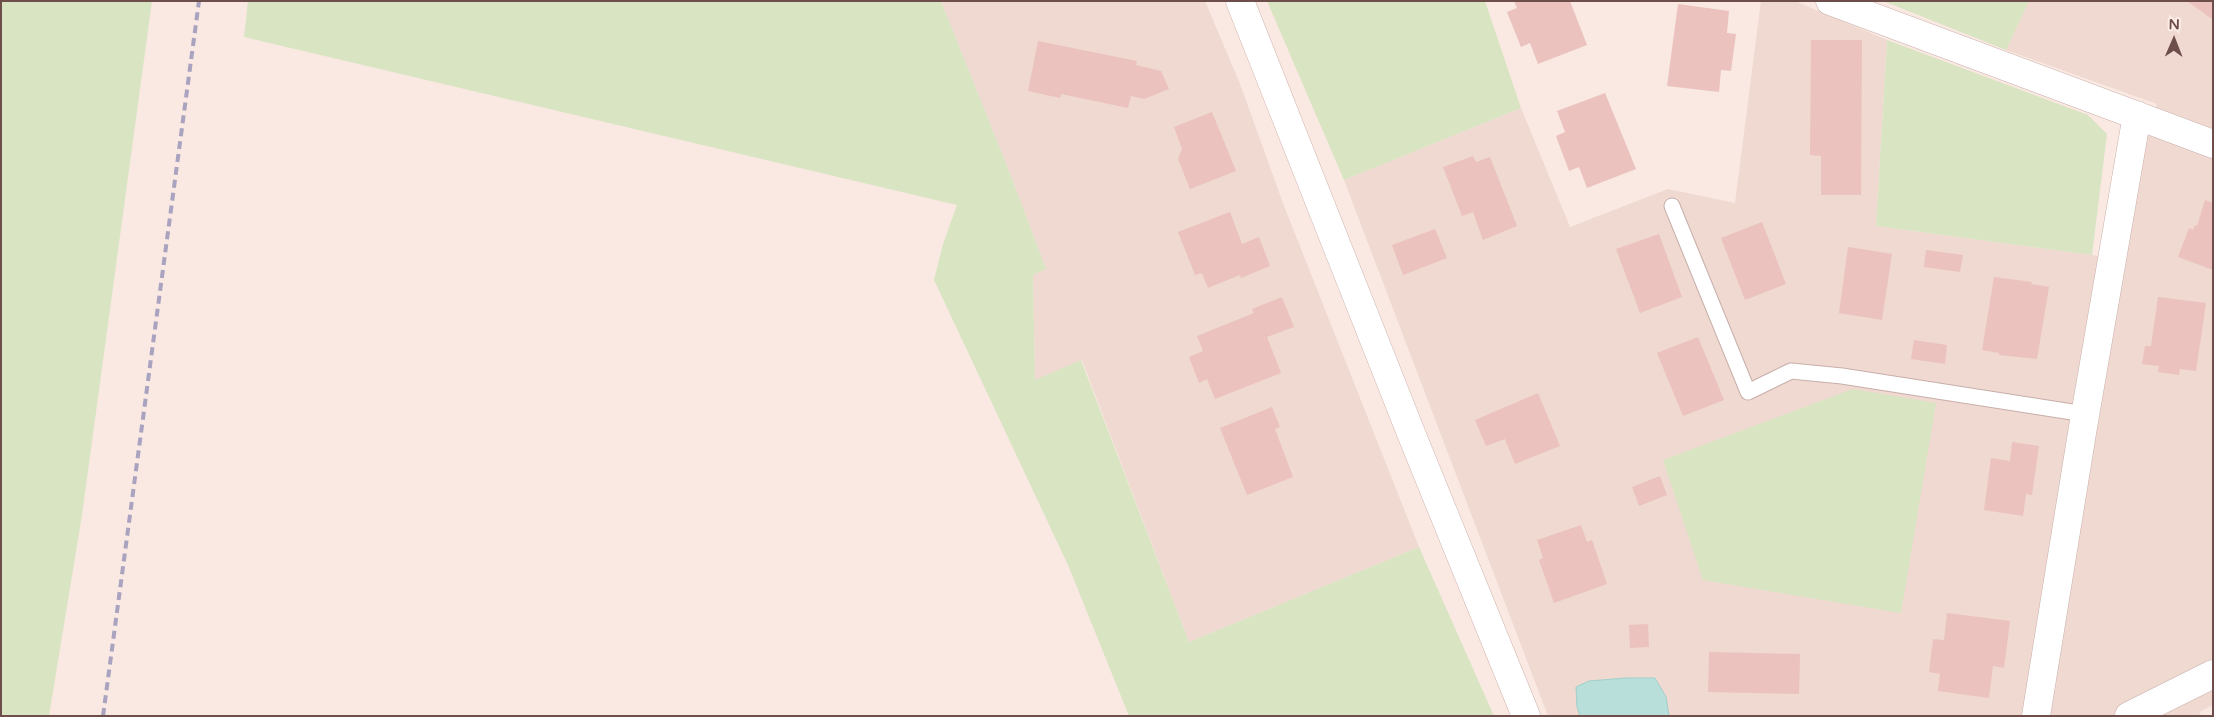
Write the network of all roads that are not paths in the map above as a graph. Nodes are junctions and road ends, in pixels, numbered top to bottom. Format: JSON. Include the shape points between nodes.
{"nodes":[{"id":1,"x":1240,"y":1,"type":"edge"},
{"id":2,"x":1830,"y":1,"type":"edge"},
{"id":3,"x":2137,"y":115,"type":"junction"},
{"id":4,"x":2213,"y":144,"type":"edge"},
{"id":5,"x":1672,"y":206,"type":"dead end"},
{"id":6,"x":2085,"y":414,"type":"junction"},
{"id":7,"x":2213,"y":674,"type":"edge"},
{"id":8,"x":1526,"y":716,"type":"edge"},
{"id":9,"x":2036,"y":716,"type":"edge"},
{"id":10,"x":2129,"y":716,"type":"edge"}],
"edges":[{"from":1,"to":8,"type":"street"},
{"from":2,"to":3,"type":"street"},
{"from":3,"to":4,"type":"street"},
{"from":3,"to":6,"type":"street"},
{"from":5,"to":6,"type":"lane","via":[[1748,392],[1791,372],[1842,376]]},
{"from":6,"to":9,"type":"street"},
{"from":7,"to":10,"type":"street"}]}
